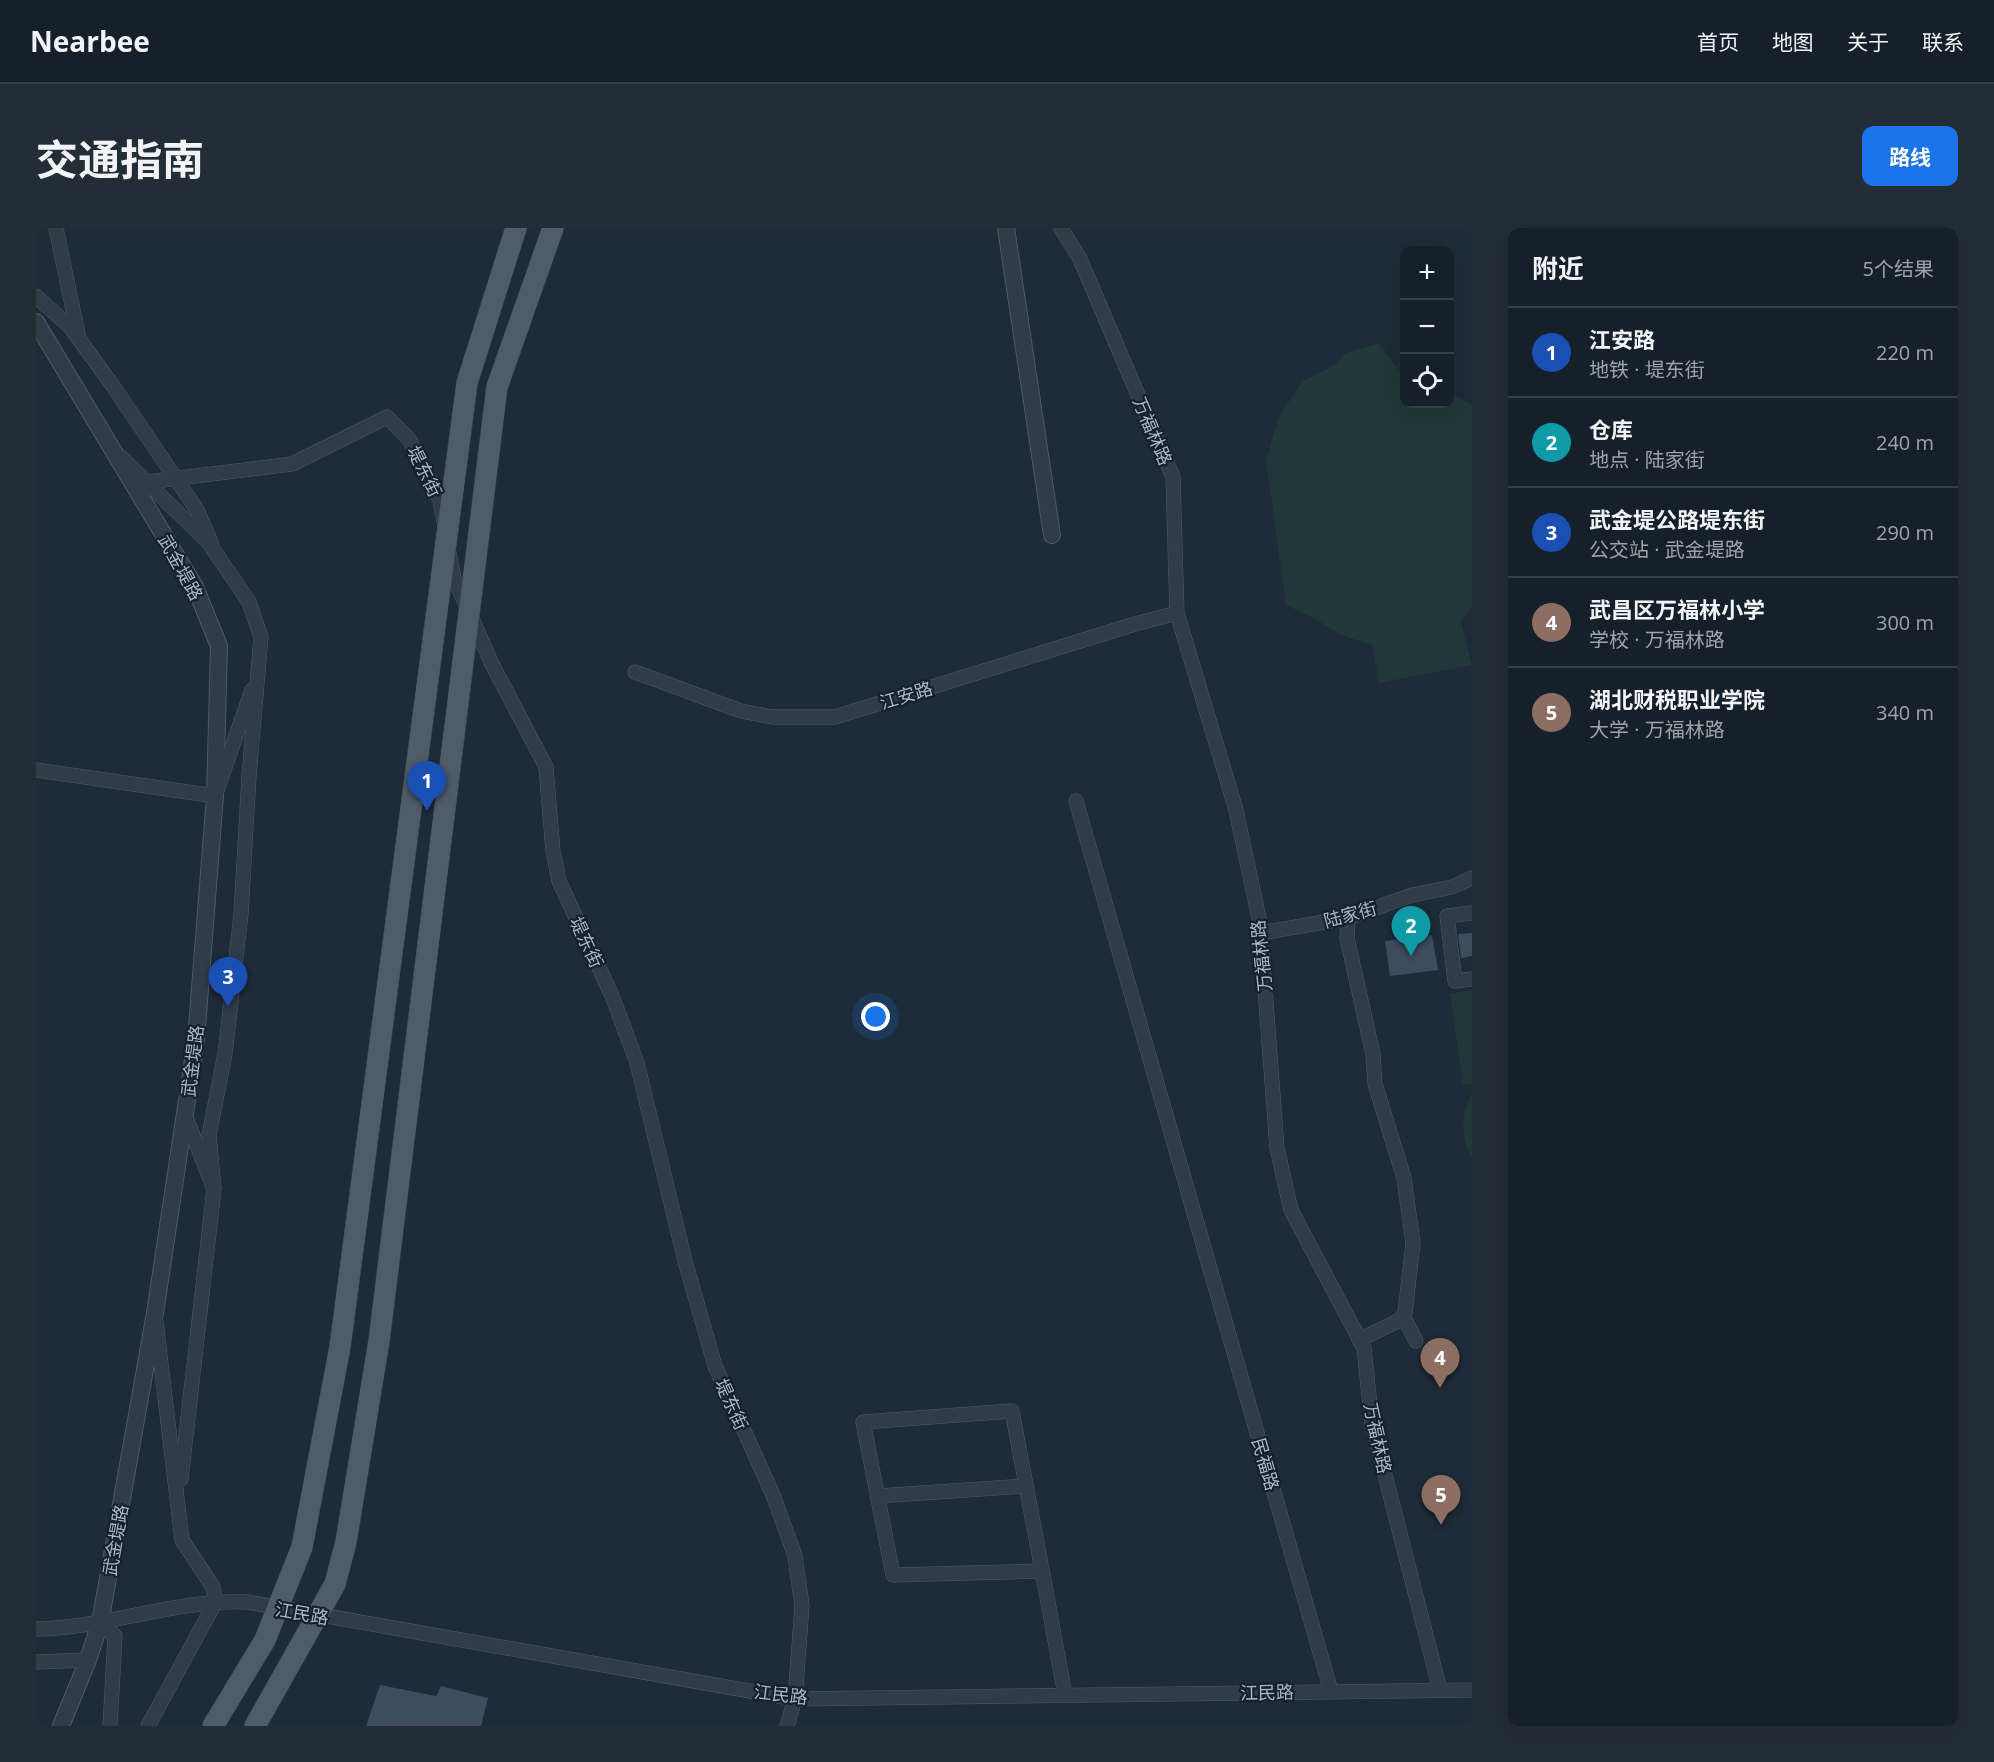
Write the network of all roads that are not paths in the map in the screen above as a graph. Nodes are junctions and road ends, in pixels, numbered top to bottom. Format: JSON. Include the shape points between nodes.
{"nodes":[{"id":1,"x":56,"y":228,"type":"edge"},
{"id":2,"x":516,"y":228,"type":"edge"},
{"id":3,"x":553,"y":228,"type":"edge"},
{"id":4,"x":1006,"y":228,"type":"edge"},
{"id":5,"x":1061,"y":228,"type":"edge"},
{"id":6,"x":36,"y":296,"type":"edge"},
{"id":7,"x":36,"y":322,"type":"edge"},
{"id":8,"x":79,"y":338,"type":"junction"},
{"id":9,"x":112,"y":449,"type":"junction"},
{"id":10,"x":176,"y":478,"type":"junction"},
{"id":11,"x":147,"y":482,"type":"junction"},
{"id":12,"x":1052,"y":535,"type":"dead end"},
{"id":13,"x":447,"y":537,"type":"junction"},
{"id":14,"x":216,"y":555,"type":"junction"},
{"id":15,"x":469,"y":613,"type":"junction"},
{"id":16,"x":1177,"y":613,"type":"junction"},
{"id":17,"x":260,"y":669,"type":"junction"},
{"id":18,"x":635,"y":672,"type":"dead end"},
{"id":19,"x":36,"y":770,"type":"edge"},
{"id":20,"x":215,"y":796,"type":"junction"},
{"id":21,"x":1076,"y":801,"type":"dead end"},
{"id":22,"x":1472,"y":878,"type":"edge"},
{"id":23,"x":1472,"y":913,"type":"edge"},
{"id":24,"x":1348,"y":918,"type":"junction"},
{"id":25,"x":1261,"y":933,"type":"junction"},
{"id":26,"x":1472,"y":979,"type":"edge"},
{"id":27,"x":185,"y":1115,"type":"junction"},
{"id":28,"x":214,"y":1189,"type":"junction"},
{"id":29,"x":155,"y":1314,"type":"junction"},
{"id":30,"x":1403,"y":1316,"type":"junction"},
{"id":31,"x":1359,"y":1340,"type":"junction"},
{"id":32,"x":1416,"y":1341,"type":"dead end"},
{"id":33,"x":1026,"y":1486,"type":"junction"},
{"id":34,"x":878,"y":1496,"type":"junction"},
{"id":35,"x":178,"y":1505,"type":"junction"},
{"id":36,"x":1042,"y":1571,"type":"junction"},
{"id":37,"x":216,"y":1601,"type":"junction"},
{"id":38,"x":277,"y":1609,"type":"junction"},
{"id":39,"x":318,"y":1616,"type":"junction"},
{"id":40,"x":100,"y":1623,"type":"junction"},
{"id":41,"x":36,"y":1629,"type":"edge"},
{"id":42,"x":88,"y":1660,"type":"junction"},
{"id":43,"x":36,"y":1662,"type":"edge"},
{"id":44,"x":1440,"y":1690,"type":"junction"},
{"id":45,"x":1472,"y":1690,"type":"edge"},
{"id":46,"x":1331,"y":1691,"type":"junction"},
{"id":47,"x":1065,"y":1695,"type":"junction"},
{"id":48,"x":795,"y":1699,"type":"junction"},
{"id":49,"x":61,"y":1726,"type":"edge"},
{"id":50,"x":110,"y":1726,"type":"edge"},
{"id":51,"x":148,"y":1726,"type":"edge"},
{"id":52,"x":213,"y":1726,"type":"edge"},
{"id":53,"x":255,"y":1726,"type":"edge"},
{"id":54,"x":787,"y":1726,"type":"edge"}],
"edges":[{"from":1,"to":8,"type":"street"},
{"from":2,"to":13,"type":"main road","via":[[467,383]]},
{"from":3,"to":15,"type":"main road","via":[[497,387]]},
{"from":4,"to":12,"type":"street"},
{"from":5,"to":16,"type":"street","name":"万福林路","via":[[1080,259],[1173,477]]},
{"from":6,"to":8,"type":"street"},
{"from":7,"to":9,"type":"street","name":"武金堤路"},
{"from":8,"to":10,"type":"street"},
{"from":9,"to":11,"type":"street"},
{"from":9,"to":20,"type":"street","name":"武金堤路","via":[[195,587],[219,646]]},
{"from":10,"to":11,"type":"street","name":"堤东街"},
{"from":10,"to":13,"type":"street","name":"堤东街","via":[[292,464],[387,417],[409,439],[440,500]]},
{"from":10,"to":14,"type":"street","via":[[197,510]]},
{"from":11,"to":14,"type":"street","via":[[209,543]]},
{"from":13,"to":15,"type":"street","name":"堤东街","via":[[454,578]]},
{"from":13,"to":38,"type":"main road","via":[[340,1347],[302,1546]]},
{"from":14,"to":17,"type":"street","via":[[249,602],[261,637]]},
{"from":15,"to":39,"type":"main road","via":[[379,1341],[346,1542],[335,1584]]},
{"from":15,"to":48,"type":"street","name":"堤东街","via":[[546,766],[553,851],[560,880],[613,998],[637,1063],[715,1366],[773,1495],[795,1556],[802,1606]]},
{"from":16,"to":18,"type":"street","name":"江安路","via":[[835,717],[772,717],[741,711]]},
{"from":16,"to":25,"type":"street","name":"万福林路","via":[[1236,810]]},
{"from":17,"to":20,"type":"street"},
{"from":17,"to":28,"type":"street","via":[[241,914],[225,1054],[209,1135]]},
{"from":19,"to":20,"type":"street"},
{"from":20,"to":27,"type":"street","name":"武金堤路","via":[[196,1040]]},
{"from":21,"to":46,"type":"street","name":"民福路"},
{"from":22,"to":24,"type":"street","name":"陆家街"},
{"from":23,"to":26,"type":"street","via":[[1447,916],[1455,981]]},
{"from":24,"to":25,"type":"street","name":"陆家街"},
{"from":24,"to":30,"type":"street","via":[[1347,938],[1373,1054],[1375,1084],[1404,1178],[1413,1243]]},
{"from":25,"to":31,"type":"street","name":"万福林路","via":[[1277,1148],[1291,1210]]},
{"from":27,"to":28,"type":"street"},
{"from":27,"to":29,"type":"street","name":"武金堤路"},
{"from":28,"to":35,"type":"street"},
{"from":29,"to":35,"type":"street"},
{"from":29,"to":40,"type":"street","name":"武金堤路"},
{"from":30,"to":31,"type":"street"},
{"from":30,"to":32,"type":"street"},
{"from":31,"to":44,"type":"street","name":"万福林路","via":[[1364,1348],[1372,1424]]},
{"from":33,"to":34,"type":"street"},
{"from":33,"to":34,"type":"street","via":[[1012,1411],[863,1422]]},
{"from":33,"to":36,"type":"street"},
{"from":34,"to":36,"type":"street","via":[[893,1575]]},
{"from":35,"to":37,"type":"street","via":[[182,1540],[213,1587]]},
{"from":36,"to":47,"type":"street"},
{"from":37,"to":38,"type":"street","name":"江民路","via":[[247,1602]]},
{"from":37,"to":40,"type":"street","name":"江民路"},
{"from":37,"to":51,"type":"street"},
{"from":38,"to":39,"type":"street","name":"江民路"},
{"from":38,"to":52,"type":"main road","via":[[265,1640]]},
{"from":39,"to":48,"type":"street","name":"江民路"},
{"from":39,"to":53,"type":"main road"},
{"from":40,"to":41,"type":"street","name":"江民路"},
{"from":40,"to":42,"type":"street","name":"武金堤路"},
{"from":40,"to":50,"type":"street","via":[[115,1636]]},
{"from":42,"to":43,"type":"street"},
{"from":42,"to":49,"type":"street","name":"武金堤路"},
{"from":44,"to":45,"type":"street","name":"江民路"},
{"from":44,"to":46,"type":"street","name":"江民路"},
{"from":46,"to":47,"type":"street","name":"江民路"},
{"from":47,"to":48,"type":"street","name":"江民路"},
{"from":48,"to":54,"type":"street","name":"堤东街"}]}
